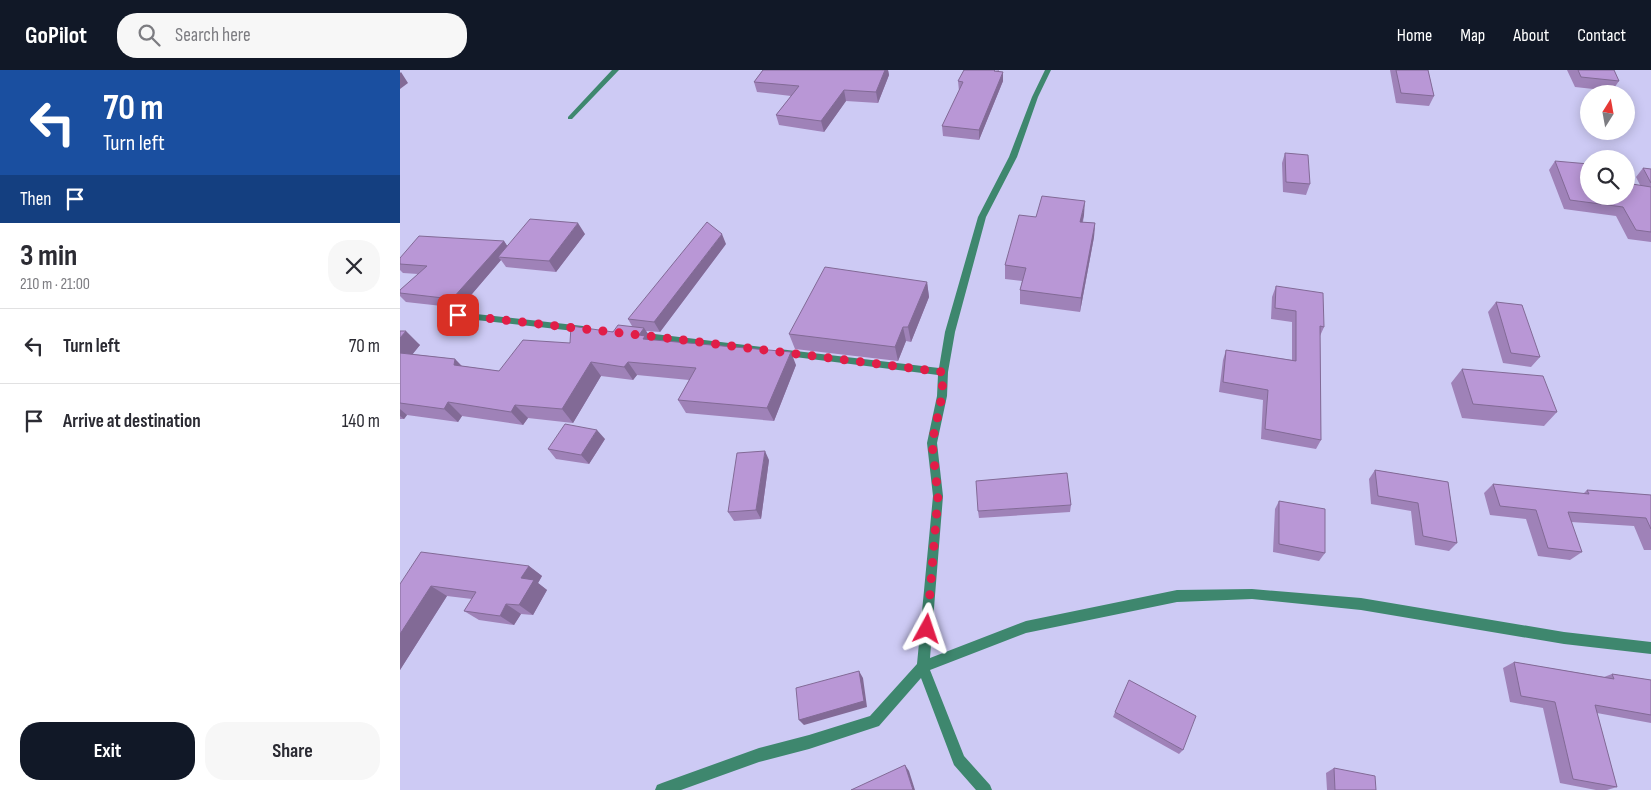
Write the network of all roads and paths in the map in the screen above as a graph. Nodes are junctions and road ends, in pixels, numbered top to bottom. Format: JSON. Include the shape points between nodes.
{"nodes":[{"id":1,"x":616,"y":70,"type":"edge"},
{"id":2,"x":1048,"y":70,"type":"edge"},
{"id":3,"x":570,"y":118,"type":"dead end"},
{"id":4,"x":458,"y":315,"type":"dead end"},
{"id":5,"x":596,"y":330,"type":"edge"},
{"id":6,"x":626,"y":333,"type":"edge"},
{"id":7,"x":943,"y":372,"type":"junction"},
{"id":8,"x":1651,"y":648,"type":"edge"},
{"id":9,"x":923,"y":668,"type":"junction"},
{"id":10,"x":662,"y":790,"type":"edge"},
{"id":11,"x":985,"y":790,"type":"edge"}],
"edges":[{"from":1,"to":3,"type":"street"},
{"from":2,"to":7,"type":"street","via":[[1013,157],[982,217],[957,305]]},
{"from":4,"to":5,"type":"street"},
{"from":6,"to":7,"type":"street"},
{"from":7,"to":9,"type":"street","via":[[942,396],[932,443],[938,496]]},
{"from":8,"to":9,"type":"street","via":[[1564,638],[1361,604],[1224,594],[1177,596],[1026,627]]},
{"from":9,"to":10,"type":"street","via":[[874,721],[758,755]]},
{"from":9,"to":11,"type":"street","via":[[959,760]]}]}
